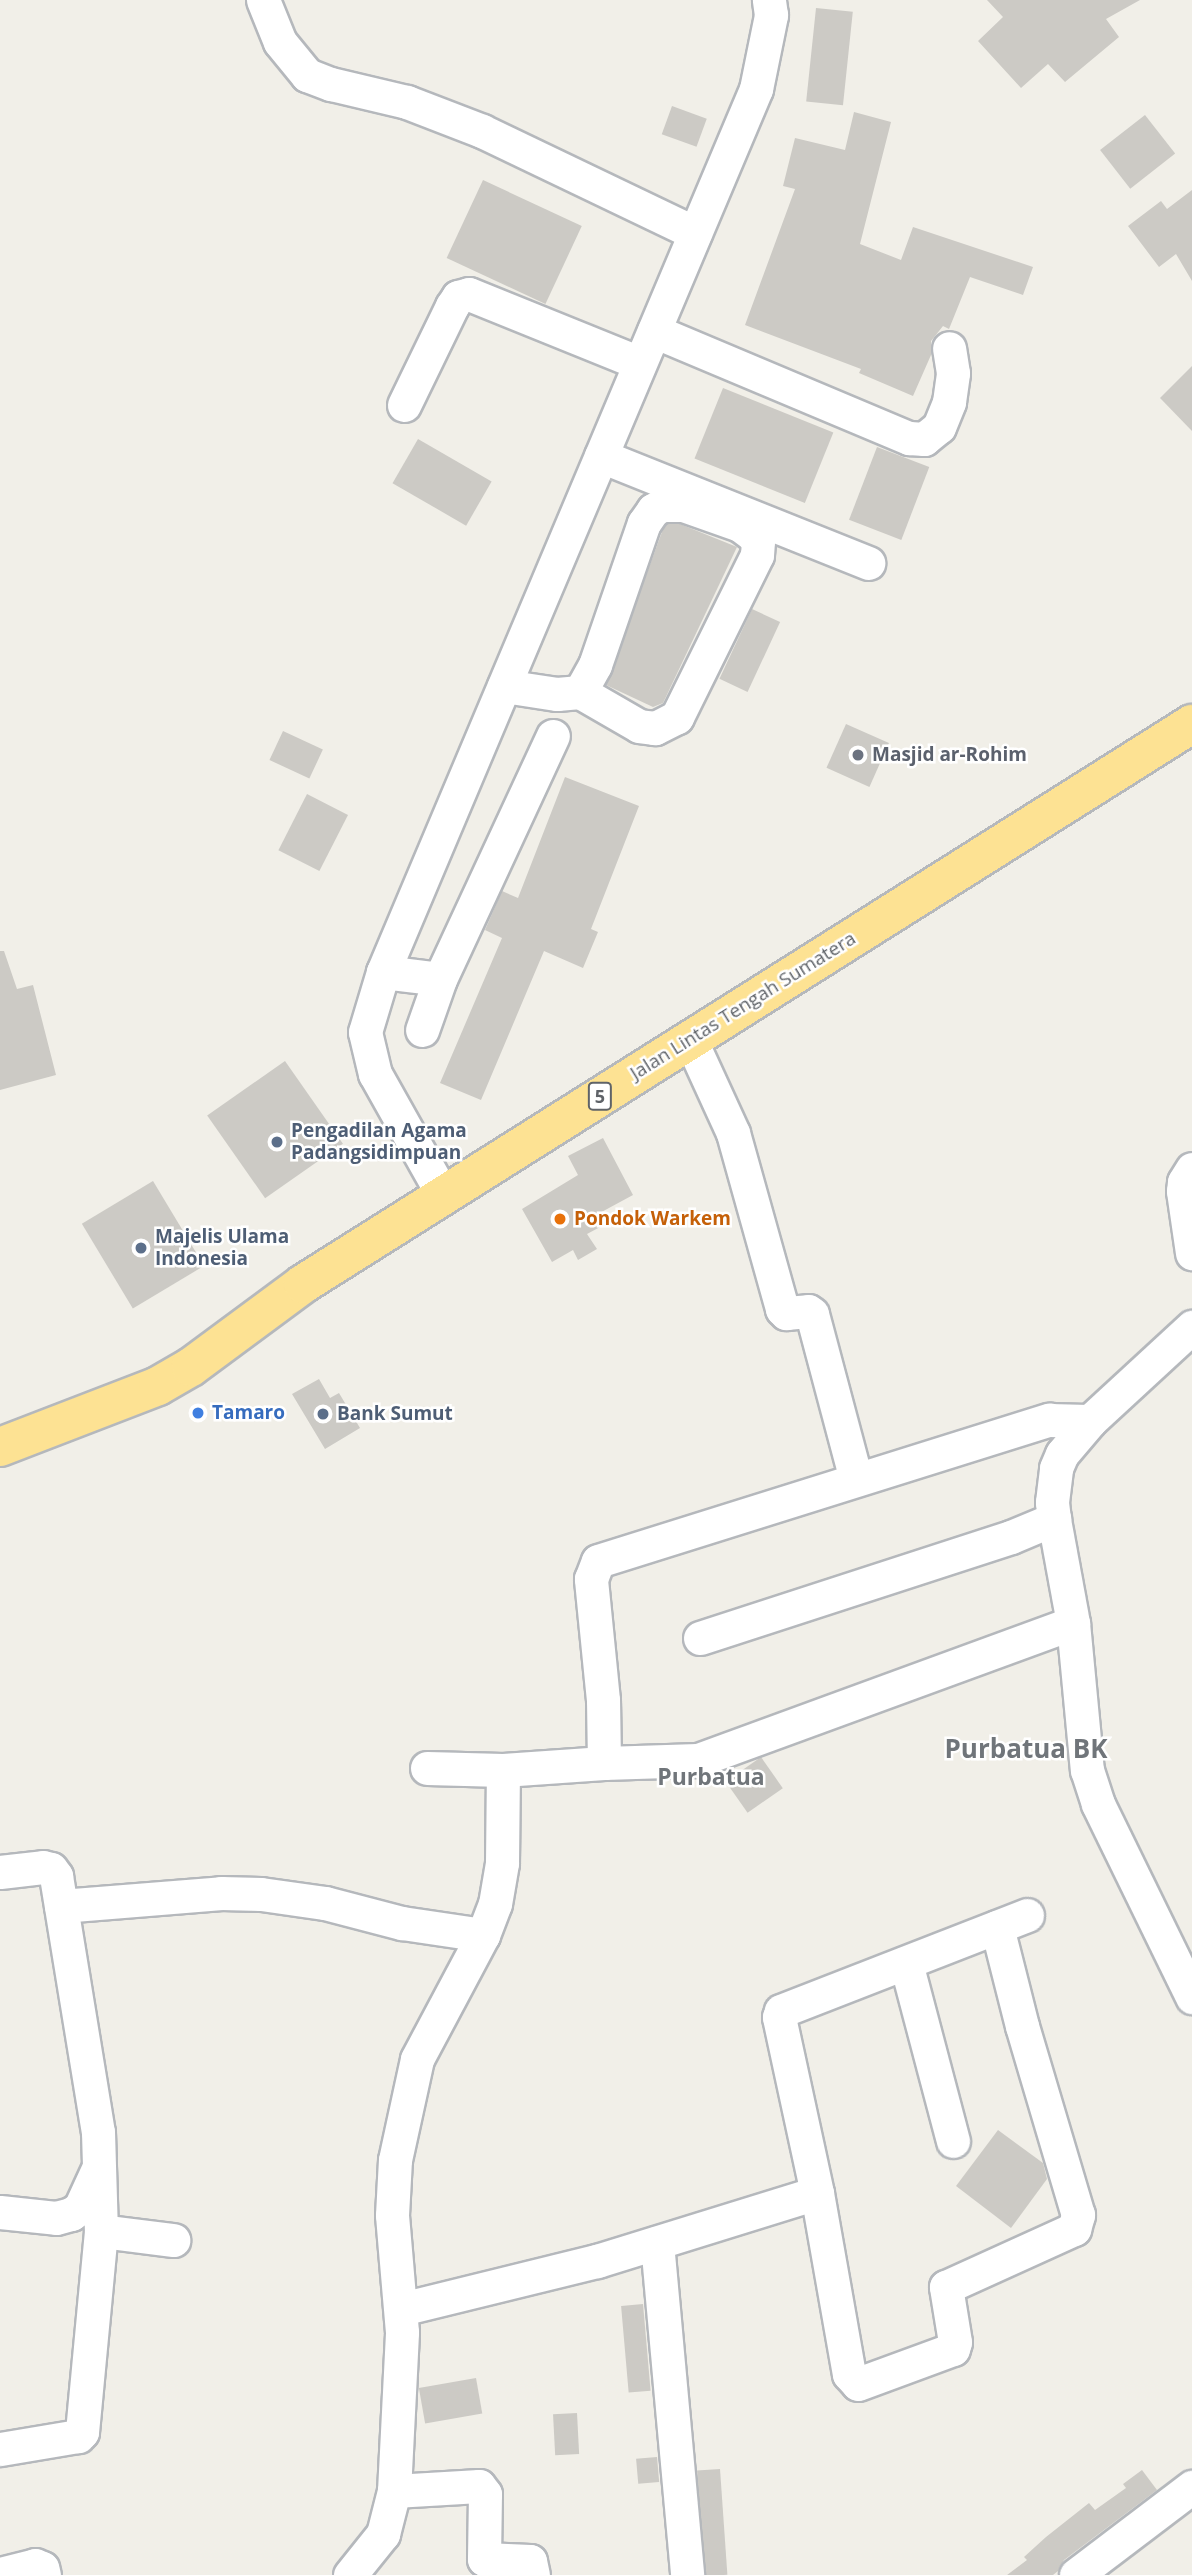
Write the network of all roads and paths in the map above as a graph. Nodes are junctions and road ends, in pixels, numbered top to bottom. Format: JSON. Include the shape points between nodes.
{"nodes":[{"id":1,"x":263,"y":0,"type":"edge"},
{"id":2,"x":769,"y":0,"type":"edge"},
{"id":3,"x":695,"y":233,"type":"junction"},
{"id":4,"x":654,"y":331,"type":"junction"},
{"id":5,"x":949,"y":348,"type":"dead end"},
{"id":6,"x":640,"y":363,"type":"junction"},
{"id":7,"x":404,"y":405,"type":"dead end"},
{"id":8,"x":601,"y":456,"type":"junction"},
{"id":9,"x":868,"y":563,"type":"dead end"},
{"id":10,"x":504,"y":686,"type":"junction"},
{"id":11,"x":580,"y":692,"type":"junction"},
{"id":12,"x":1192,"y":724,"type":"edge"},
{"id":13,"x":553,"y":736,"type":"dead end"},
{"id":14,"x":383,"y":972,"type":"junction"},
{"id":15,"x":440,"y":979,"type":"junction"},
{"id":16,"x":422,"y":1030,"type":"dead end"},
{"id":17,"x":690,"y":1040,"type":"junction"},
{"id":18,"x":1192,"y":1170,"type":"edge"},
{"id":19,"x":443,"y":1195,"type":"junction"},
{"id":20,"x":1192,"y":1252,"type":"edge"},
{"id":21,"x":1192,"y":1327,"type":"edge"},
{"id":22,"x":1090,"y":1421,"type":"junction"},
{"id":23,"x":0,"y":1447,"type":"edge"},
{"id":24,"x":856,"y":1479,"type":"junction"},
{"id":25,"x":1054,"y":1519,"type":"junction"},
{"id":26,"x":1073,"y":1623,"type":"junction"},
{"id":27,"x":700,"y":1638,"type":"dead end"},
{"id":28,"x":604,"y":1763,"type":"junction"},
{"id":29,"x":427,"y":1769,"type":"dead end"},
{"id":30,"x":503,"y":1770,"type":"junction"},
{"id":31,"x":0,"y":1872,"type":"edge"},
{"id":32,"x":61,"y":1906,"type":"junction"},
{"id":33,"x":483,"y":1935,"type":"junction"},
{"id":34,"x":906,"y":1963,"type":"junction"},
{"id":35,"x":1190,"y":1987,"type":"edge"},
{"id":36,"x":953,"y":2141,"type":"dead end"},
{"id":37,"x":100,"y":2163,"type":"junction"},
{"id":38,"x":817,"y":2193,"type":"junction"},
{"id":39,"x":0,"y":2212,"type":"edge"},
{"id":40,"x":101,"y":2231,"type":"junction"},
{"id":41,"x":173,"y":2240,"type":"dead end"},
{"id":42,"x":657,"y":2243,"type":"junction"},
{"id":43,"x":401,"y":2309,"type":"junction"},
{"id":44,"x":0,"y":2449,"type":"edge"},
{"id":45,"x":1192,"y":2487,"type":"edge"},
{"id":46,"x":394,"y":2491,"type":"junction"},
{"id":47,"x":0,"y":2574,"type":"edge"},
{"id":48,"x":44,"y":2575,"type":"edge"},
{"id":49,"x":350,"y":2575,"type":"edge"},
{"id":50,"x":533,"y":2575,"type":"edge"},
{"id":51,"x":687,"y":2575,"type":"edge"},
{"id":52,"x":1076,"y":2575,"type":"edge"}],
"edges":[{"from":1,"to":3,"type":"street","via":[[280,42],[307,75],[407,102],[482,131]]},
{"from":2,"to":3,"type":"street","via":[[771,15],[755,89]]},
{"from":3,"to":4,"type":"street"},
{"from":4,"to":5,"type":"street","via":[[909,438],[924,439],[939,427],[948,402],[953,373]]},
{"from":4,"to":6,"type":"street"},
{"from":6,"to":7,"type":"street","via":[[469,294],[458,297],[452,306]]},
{"from":6,"to":8,"type":"street"},
{"from":8,"to":9,"type":"street"},
{"from":8,"to":10,"type":"street"},
{"from":10,"to":11,"type":"street","via":[[557,694]]},
{"from":10,"to":14,"type":"street"},
{"from":11,"to":11,"type":"street","via":[[595,665],[644,523],[653,510],[683,505],[740,525],[752,534],[758,541],[757,555],[677,717],[655,728],[639,726]]},
{"from":12,"to":17,"type":"highway","name":"Jalan Lintas Tengah Sumatera","number":"5"},
{"from":13,"to":15,"type":"street"},
{"from":14,"to":15,"type":"street"},
{"from":14,"to":19,"type":"street","via":[[365,1032],[375,1074]]},
{"from":15,"to":16,"type":"street"},
{"from":17,"to":19,"type":"highway","name":"Jalan Lintas Tengah Sumatera","number":"5"},
{"from":17,"to":24,"type":"street","via":[[733,1133],[782,1309],[812,1314]]},
{"from":18,"to":20,"type":"street","via":[[1184,1191]]},
{"from":19,"to":23,"type":"highway","name":"Jalan Lintas Tengah Sumatera","number":"5","via":[[303,1284],[158,1386]]},
{"from":21,"to":22,"type":"street"},
{"from":22,"to":24,"type":"street","via":[[1049,1420]]},
{"from":22,"to":25,"type":"street","via":[[1056,1468]]},
{"from":24,"to":28,"type":"street","via":[[598,1561],[591,1579]]},
{"from":25,"to":26,"type":"street"},
{"from":25,"to":27,"type":"street"},
{"from":26,"to":28,"type":"street","via":[[698,1760]]},
{"from":26,"to":35,"type":"street","via":[[1087,1770],[1097,1804]]},
{"from":28,"to":30,"type":"street"},
{"from":29,"to":30,"type":"street"},
{"from":30,"to":33,"type":"street","via":[[499,1884]]},
{"from":31,"to":32,"type":"street","via":[[51,1869]]},
{"from":32,"to":33,"type":"street","via":[[261,1894]]},
{"from":32,"to":37,"type":"street","via":[[99,2132]]},
{"from":33,"to":43,"type":"street","via":[[425,2040],[412,2078],[392,2176]]},
{"from":34,"to":36,"type":"street"},
{"from":34,"to":38,"type":"street","via":[[780,2013]]},
{"from":34,"to":38,"type":"street","via":[[1012,1921],[1022,2026],[1078,2215],[1074,2230],[946,2287],[953,2349],[858,2384],[849,2374]]},
{"from":37,"to":39,"type":"street","via":[[80,2208],[71,2214],[56,2218]]},
{"from":37,"to":40,"type":"street"},
{"from":38,"to":42,"type":"street"},
{"from":40,"to":41,"type":"street"},
{"from":40,"to":44,"type":"street","via":[[82,2432]]},
{"from":42,"to":43,"type":"street"},
{"from":42,"to":51,"type":"street"},
{"from":43,"to":46,"type":"street"},
{"from":45,"to":52,"type":"street"},
{"from":46,"to":49,"type":"street","via":[[383,2534]]},
{"from":46,"to":50,"type":"street","via":[[479,2486],[485,2494],[484,2558],[530,2561]]},
{"from":47,"to":48,"type":"street","via":[[36,2565]]}]}
